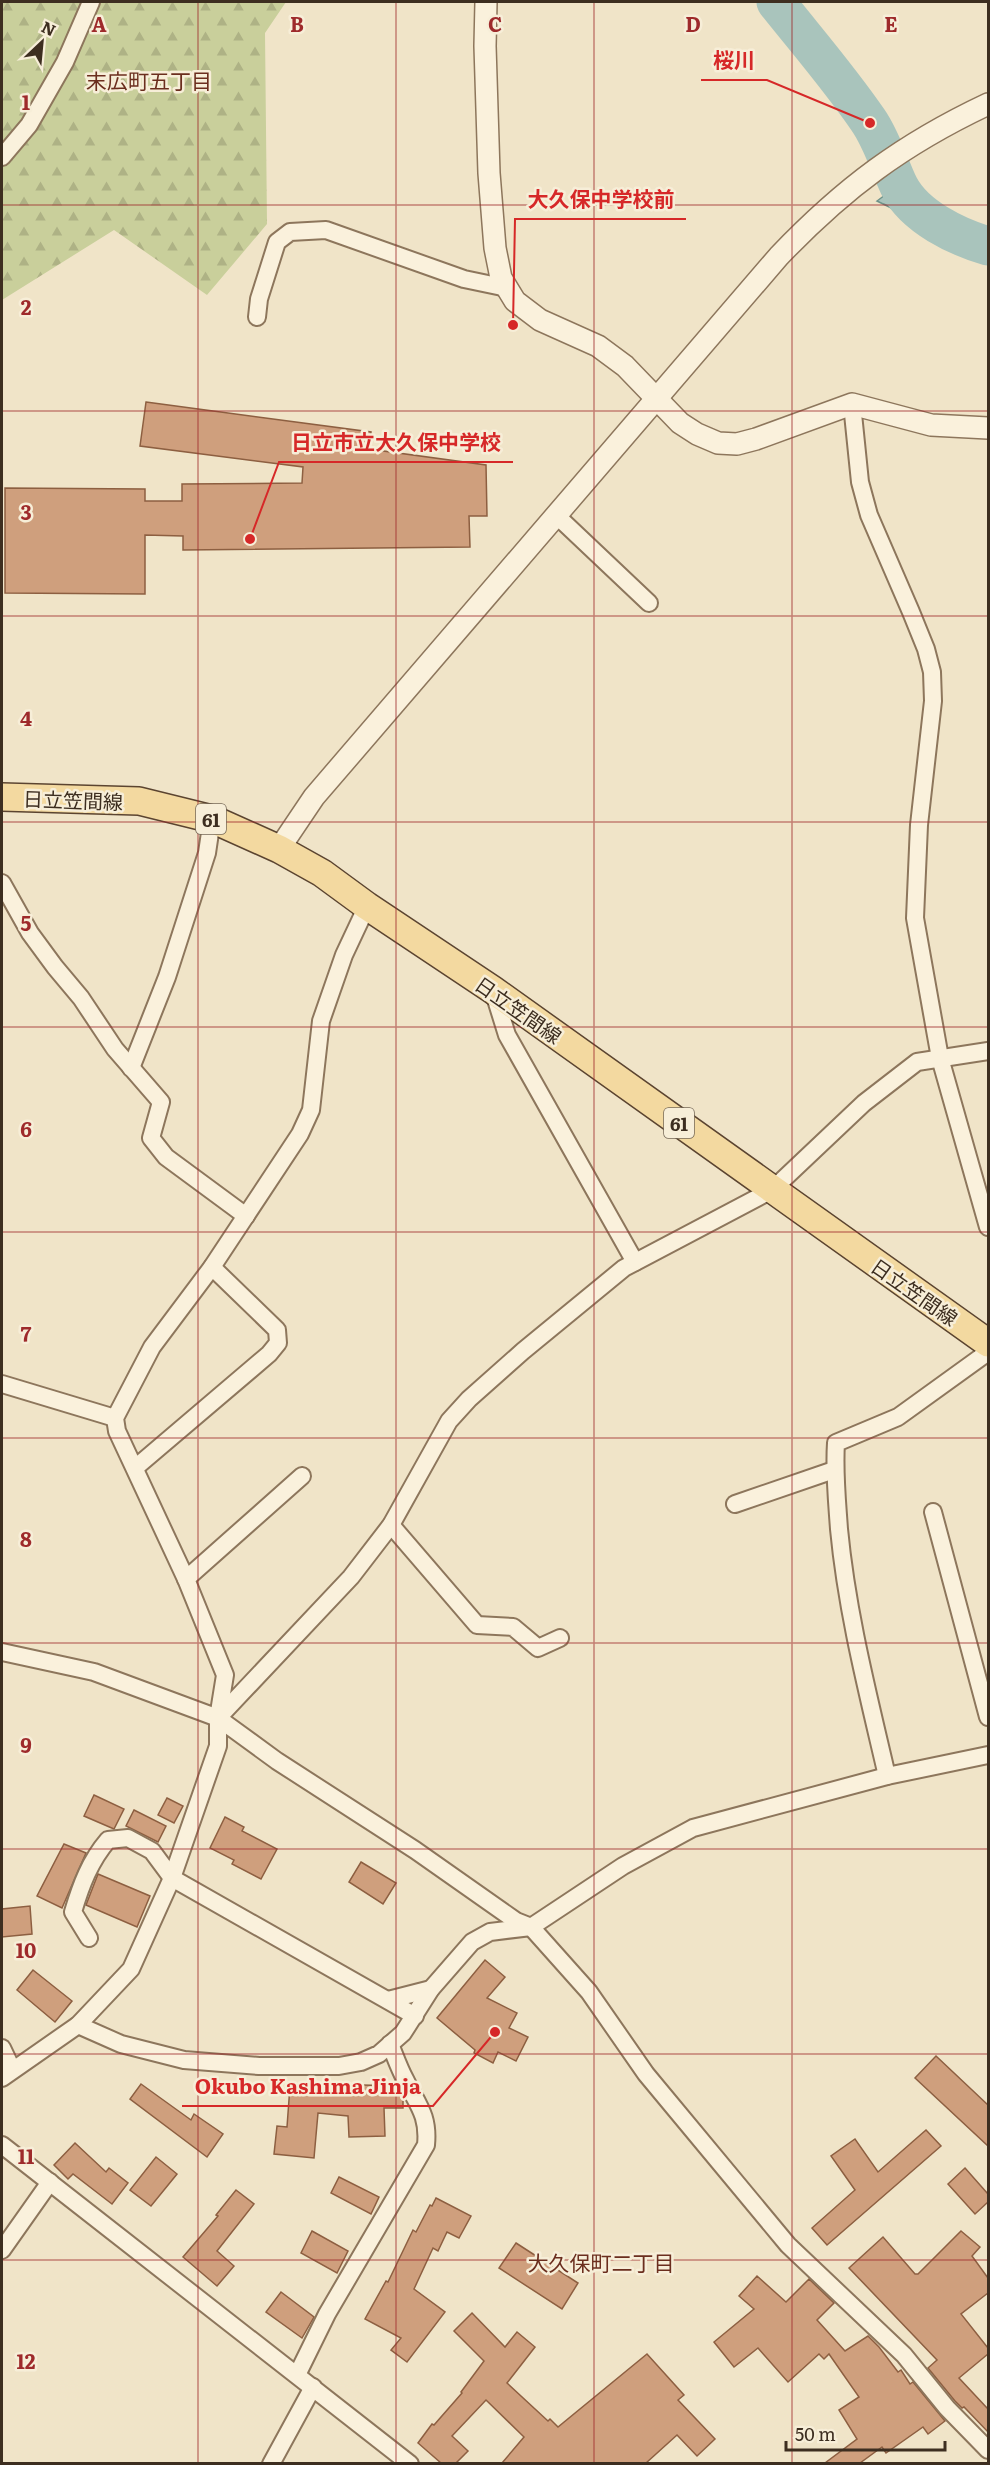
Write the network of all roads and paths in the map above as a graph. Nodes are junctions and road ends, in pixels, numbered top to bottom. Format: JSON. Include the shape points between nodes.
{"nodes":[{"id":1,"x":91,"y":2,"type":"edge"},
{"id":2,"x":486,"y":2,"type":"edge"},
{"id":3,"x":988,"y":104,"type":"edge"},
{"id":4,"x":2,"y":158,"type":"edge"},
{"id":5,"x":507,"y":288,"type":"junction"},
{"id":6,"x":257,"y":317,"type":"dead end"},
{"id":7,"x":656,"y":398,"type":"junction"},
{"id":8,"x":852,"y":404,"type":"junction"},
{"id":9,"x":988,"y":428,"type":"edge"},
{"id":10,"x":556,"y":515,"type":"junction"},
{"id":11,"x":650,"y":603,"type":"dead end"},
{"id":12,"x":2,"y":797,"type":"edge"},
{"id":13,"x":212,"y":819,"type":"junction"},
{"id":14,"x":279,"y":849,"type":"junction"},
{"id":15,"x":2,"y":884,"type":"edge"},
{"id":16,"x":367,"y":906,"type":"junction"},
{"id":17,"x":493,"y":990,"type":"junction"},
{"id":18,"x":988,"y":1051,"type":"edge"},
{"id":19,"x":940,"y":1058,"type":"junction"},
{"id":20,"x":131,"y":1068,"type":"junction"},
{"id":21,"x":772,"y":1190,"type":"junction"},
{"id":22,"x":246,"y":1216,"type":"junction"},
{"id":23,"x":988,"y":1227,"type":"edge"},
{"id":24,"x":635,"y":1262,"type":"junction"},
{"id":25,"x":212,"y":1267,"type":"junction"},
{"id":26,"x":988,"y":1343,"type":"edge"},
{"id":27,"x":988,"y":1352,"type":"edge"},
{"id":28,"x":2,"y":1384,"type":"edge"},
{"id":29,"x":115,"y":1418,"type":"junction"},
{"id":30,"x":135,"y":1468,"type":"junction"},
{"id":31,"x":834,"y":1470,"type":"junction"},
{"id":32,"x":302,"y":1476,"type":"dead end"},
{"id":33,"x":735,"y":1504,"type":"dead end"},
{"id":34,"x":933,"y":1512,"type":"dead end"},
{"id":35,"x":391,"y":1525,"type":"junction"},
{"id":36,"x":186,"y":1579,"type":"junction"},
{"id":37,"x":560,"y":1638,"type":"dead end"},
{"id":38,"x":2,"y":1652,"type":"edge"},
{"id":39,"x":988,"y":1717,"type":"edge"},
{"id":40,"x":219,"y":1718,"type":"junction"},
{"id":41,"x":988,"y":1755,"type":"edge"},
{"id":42,"x":887,"y":1776,"type":"junction"},
{"id":43,"x":172,"y":1878,"type":"junction"},
{"id":44,"x":531,"y":1927,"type":"junction"},
{"id":45,"x":88,"y":1938,"type":"dead end"},
{"id":46,"x":431,"y":1989,"type":"junction"},
{"id":47,"x":388,"y":2001,"type":"junction"},
{"id":48,"x":415,"y":2016,"type":"junction"},
{"id":49,"x":78,"y":2025,"type":"junction"},
{"id":50,"x":390,"y":2044,"type":"junction"},
{"id":51,"x":2,"y":2048,"type":"edge"},
{"id":52,"x":7,"y":2073,"type":"edge"},
{"id":53,"x":2,"y":2145,"type":"edge"},
{"id":54,"x":50,"y":2182,"type":"junction"},
{"id":55,"x":2,"y":2250,"type":"edge"},
{"id":56,"x":297,"y":2375,"type":"junction"},
{"id":57,"x":313,"y":2387,"type":"junction"},
{"id":58,"x":988,"y":2450,"type":"edge"},
{"id":59,"x":271,"y":2463,"type":"edge"},
{"id":60,"x":410,"y":2463,"type":"edge"}],
"edges":[{"from":1,"to":4,"type":"street","via":[[65,62],[29,125]]},
{"from":2,"to":5,"type":"street","via":[[490,184],[495,248]]},
{"from":3,"to":7,"type":"street","via":[[944,125],[895,156],[815,218]]},
{"from":5,"to":6,"type":"street","via":[[464,279],[326,230],[290,232],[277,242]]},
{"from":5,"to":7,"type":"street","via":[[515,301],[540,320],[598,346],[626,366]]},
{"from":7,"to":8,"type":"street","via":[[697,434],[718,443],[737,444]]},
{"from":7,"to":10,"type":"street"},
{"from":8,"to":9,"type":"street","via":[[931,425]]},
{"from":8,"to":19,"type":"street","via":[[860,482],[869,516],[932,672],[915,918]]},
{"from":10,"to":11,"type":"street"},
{"from":10,"to":14,"type":"street","via":[[314,797]]},
{"from":12,"to":13,"type":"main road","name":"日立笠間線","number":"61","via":[[139,801]]},
{"from":13,"to":14,"type":"main road","name":"日立笠間線","number":"61"},
{"from":13,"to":20,"type":"street","via":[[207,853]]},
{"from":14,"to":16,"type":"main road","name":"日立笠間線","number":"61","via":[[322,873]]},
{"from":15,"to":20,"type":"street","via":[[30,933]]},
{"from":16,"to":17,"type":"main road","name":"日立笠間線","number":"61"},
{"from":16,"to":22,"type":"street","via":[[344,955],[321,1021],[311,1110],[300,1134]]},
{"from":17,"to":21,"type":"main road","name":"日立笠間線","number":"61"},
{"from":17,"to":24,"type":"street","via":[[507,1035]]},
{"from":18,"to":19,"type":"street"},
{"from":19,"to":21,"type":"street","via":[[917,1062],[864,1103]]},
{"from":19,"to":23,"type":"street"},
{"from":20,"to":22,"type":"street","via":[[161,1102],[151,1138],[166,1157]]},
{"from":21,"to":24,"type":"street"},
{"from":21,"to":26,"type":"main road","name":"日立笠間線","number":"61"},
{"from":22,"to":25,"type":"street"},
{"from":24,"to":35,"type":"street","via":[[523,1351],[462,1406],[449,1421]]},
{"from":25,"to":29,"type":"street","via":[[152,1347]]},
{"from":25,"to":30,"type":"street","via":[[277,1330],[278,1343]]},
{"from":27,"to":31,"type":"street","via":[[898,1418],[836,1443]]},
{"from":28,"to":29,"type":"street"},
{"from":29,"to":30,"type":"street"},
{"from":30,"to":36,"type":"street"},
{"from":31,"to":33,"type":"street"},
{"from":31,"to":42,"type":"street","via":[[856,1645]]},
{"from":32,"to":36,"type":"street"},
{"from":34,"to":39,"type":"street"},
{"from":35,"to":37,"type":"street","via":[[477,1625],[513,1627],[538,1648]]},
{"from":35,"to":40,"type":"street","via":[[351,1576]]},
{"from":36,"to":40,"type":"street","via":[[225,1675]]},
{"from":38,"to":40,"type":"street","via":[[93,1672]]},
{"from":40,"to":43,"type":"street","via":[[218,1746]]},
{"from":40,"to":44,"type":"street","via":[[516,1922]]},
{"from":41,"to":42,"type":"street"},
{"from":42,"to":44,"type":"street","via":[[693,1828],[622,1866]]},
{"from":43,"to":45,"type":"street","via":[[152,1851],[128,1838],[108,1840],[83,1879],[73,1912]]},
{"from":43,"to":47,"type":"street"},
{"from":43,"to":49,"type":"street","via":[[131,1969]]},
{"from":44,"to":46,"type":"street","via":[[490,1932],[472,1942]]},
{"from":44,"to":58,"type":"street","via":[[589,1992],[646,2073],[788,2245],[904,2355]]},
{"from":46,"to":47,"type":"street"},
{"from":46,"to":48,"type":"street"},
{"from":47,"to":48,"type":"street"},
{"from":48,"to":50,"type":"street"},
{"from":49,"to":50,"type":"street","via":[[121,2044],[184,2060],[259,2066],[339,2066],[362,2062]]},
{"from":49,"to":52,"type":"street"},
{"from":50,"to":56,"type":"street","via":[[422,2108],[428,2128],[426,2145],[327,2314]]},
{"from":51,"to":52,"type":"street"},
{"from":53,"to":54,"type":"street"},
{"from":54,"to":55,"type":"street"},
{"from":54,"to":56,"type":"street"},
{"from":56,"to":57,"type":"street"},
{"from":57,"to":59,"type":"street"},
{"from":57,"to":60,"type":"street"}]}
